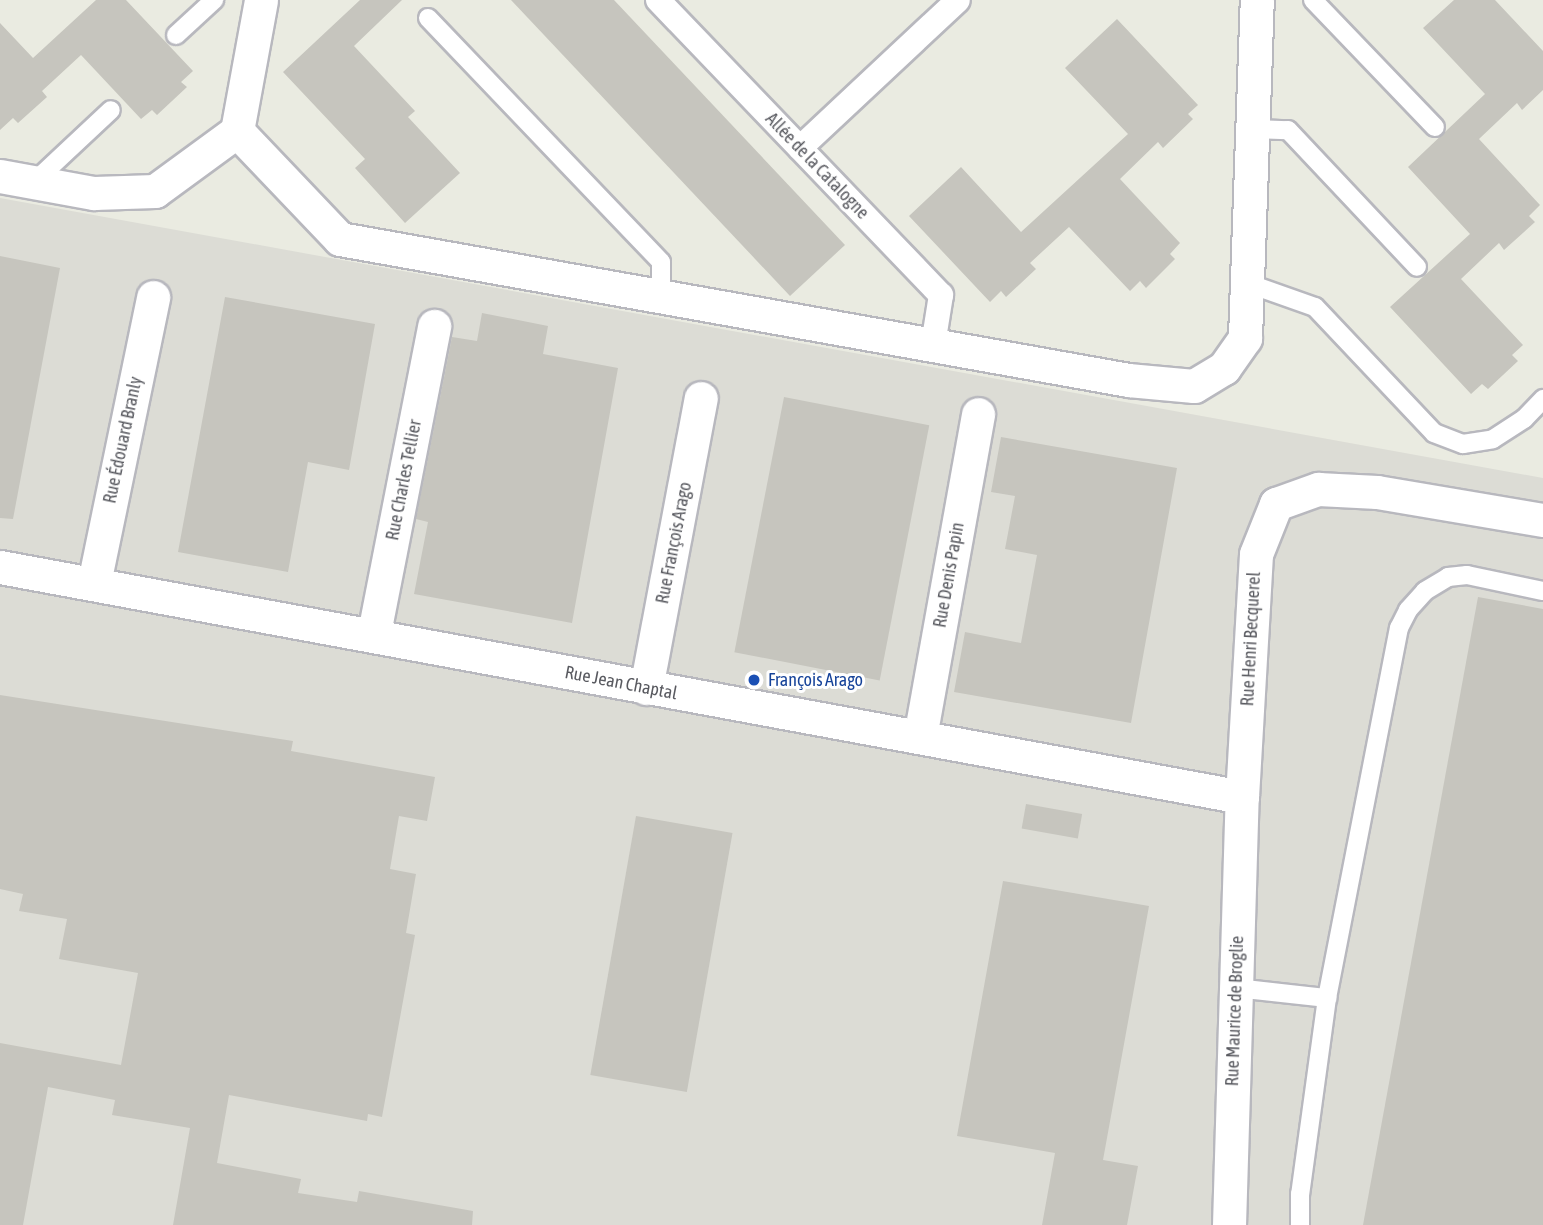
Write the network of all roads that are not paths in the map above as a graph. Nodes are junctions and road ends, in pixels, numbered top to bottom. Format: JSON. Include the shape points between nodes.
{"nodes":[{"id":1,"x":214,"y":0,"type":"edge"},
{"id":2,"x":261,"y":0,"type":"edge"},
{"id":3,"x":658,"y":0,"type":"edge"},
{"id":4,"x":958,"y":0,"type":"edge"},
{"id":5,"x":1257,"y":0,"type":"edge"},
{"id":6,"x":1313,"y":0,"type":"edge"},
{"id":7,"x":428,"y":18,"type":"dead end"},
{"id":8,"x":176,"y":36,"type":"dead end"},
{"id":9,"x":111,"y":110,"type":"dead end"},
{"id":10,"x":1435,"y":127,"type":"dead end"},
{"id":11,"x":1253,"y":129,"type":"junction"},
{"id":12,"x":237,"y":131,"type":"junction"},
{"id":13,"x":800,"y":148,"type":"junction"},
{"id":14,"x":0,"y":176,"type":"edge"},
{"id":15,"x":34,"y":182,"type":"junction"},
{"id":16,"x":1417,"y":267,"type":"dead end"},
{"id":17,"x":1247,"y":283,"type":"junction"},
{"id":18,"x":661,"y":296,"type":"junction"},
{"id":19,"x":153,"y":297,"type":"dead end"},
{"id":20,"x":434,"y":326,"type":"dead end"},
{"id":21,"x":933,"y":345,"type":"junction"},
{"id":22,"x":701,"y":398,"type":"dead end"},
{"id":23,"x":1543,"y":399,"type":"edge"},
{"id":24,"x":978,"y":414,"type":"dead end"},
{"id":25,"x":1543,"y":520,"type":"edge"},
{"id":26,"x":0,"y":567,"type":"edge"},
{"id":27,"x":94,"y":583,"type":"junction"},
{"id":28,"x":1543,"y":591,"type":"edge"},
{"id":29,"x":373,"y":633,"type":"junction"},
{"id":30,"x":646,"y":688,"type":"junction"},
{"id":31,"x":920,"y":737,"type":"junction"},
{"id":32,"x":1242,"y":797,"type":"junction"},
{"id":33,"x":1236,"y":988,"type":"junction"},
{"id":34,"x":1327,"y":998,"type":"junction"},
{"id":35,"x":1229,"y":1225,"type":"edge"},
{"id":36,"x":1300,"y":1225,"type":"edge"}],
"edges":[{"from":1,"to":8,"type":"lane"},
{"from":2,"to":12,"type":"street"},
{"from":3,"to":13,"type":"street","name":"Allée de la Catalogne"},
{"from":4,"to":13,"type":"street"},
{"from":5,"to":11,"type":"street"},
{"from":6,"to":10,"type":"lane"},
{"from":7,"to":18,"type":"lane","via":[[661,262]]},
{"from":9,"to":15,"type":"lane"},
{"from":11,"to":16,"type":"lane","via":[[1288,130]]},
{"from":11,"to":17,"type":"street"},
{"from":12,"to":15,"type":"street","via":[[155,191],[94,193]]},
{"from":12,"to":18,"type":"street","via":[[340,239]]},
{"from":13,"to":21,"type":"street","name":"Allée de la Catalogne","via":[[941,295]]},
{"from":14,"to":15,"type":"street"},
{"from":17,"to":21,"type":"street","via":[[1245,338],[1224,369],[1194,386],[1145,383]]},
{"from":17,"to":23,"type":"lane","via":[[1315,307],[1434,433],[1463,444],[1493,439],[1524,419]]},
{"from":18,"to":21,"type":"street"},
{"from":19,"to":27,"type":"street","name":"Rue Édouard Branly"},
{"from":20,"to":29,"type":"street","name":"Rue Charles Tellier"},
{"from":22,"to":30,"type":"street","name":"Rue François Arago"},
{"from":24,"to":31,"type":"street","name":"Rue Denis Papin"},
{"from":25,"to":32,"type":"street","name":"Rue Henri Becquerel","via":[[1377,492],[1318,489],[1276,504],[1256,554]]},
{"from":26,"to":27,"type":"street","name":"Rue Jean Chaptal"},
{"from":27,"to":29,"type":"street","name":"Rue Jean Chaptal"},
{"from":28,"to":34,"type":"lane","via":[[1467,575],[1448,577],[1425,591],[1408,610],[1399,628]]},
{"from":29,"to":30,"type":"street","name":"Rue Jean Chaptal"},
{"from":30,"to":31,"type":"street","name":"Rue Jean Chaptal"},
{"from":31,"to":32,"type":"street","name":"Rue Jean Chaptal"},
{"from":32,"to":33,"type":"street","name":"Rue Maurice de Broglie"},
{"from":33,"to":34,"type":"lane"},
{"from":33,"to":35,"type":"street","name":"Rue Maurice de Broglie"},
{"from":34,"to":36,"type":"lane","via":[[1300,1194]]}]}
